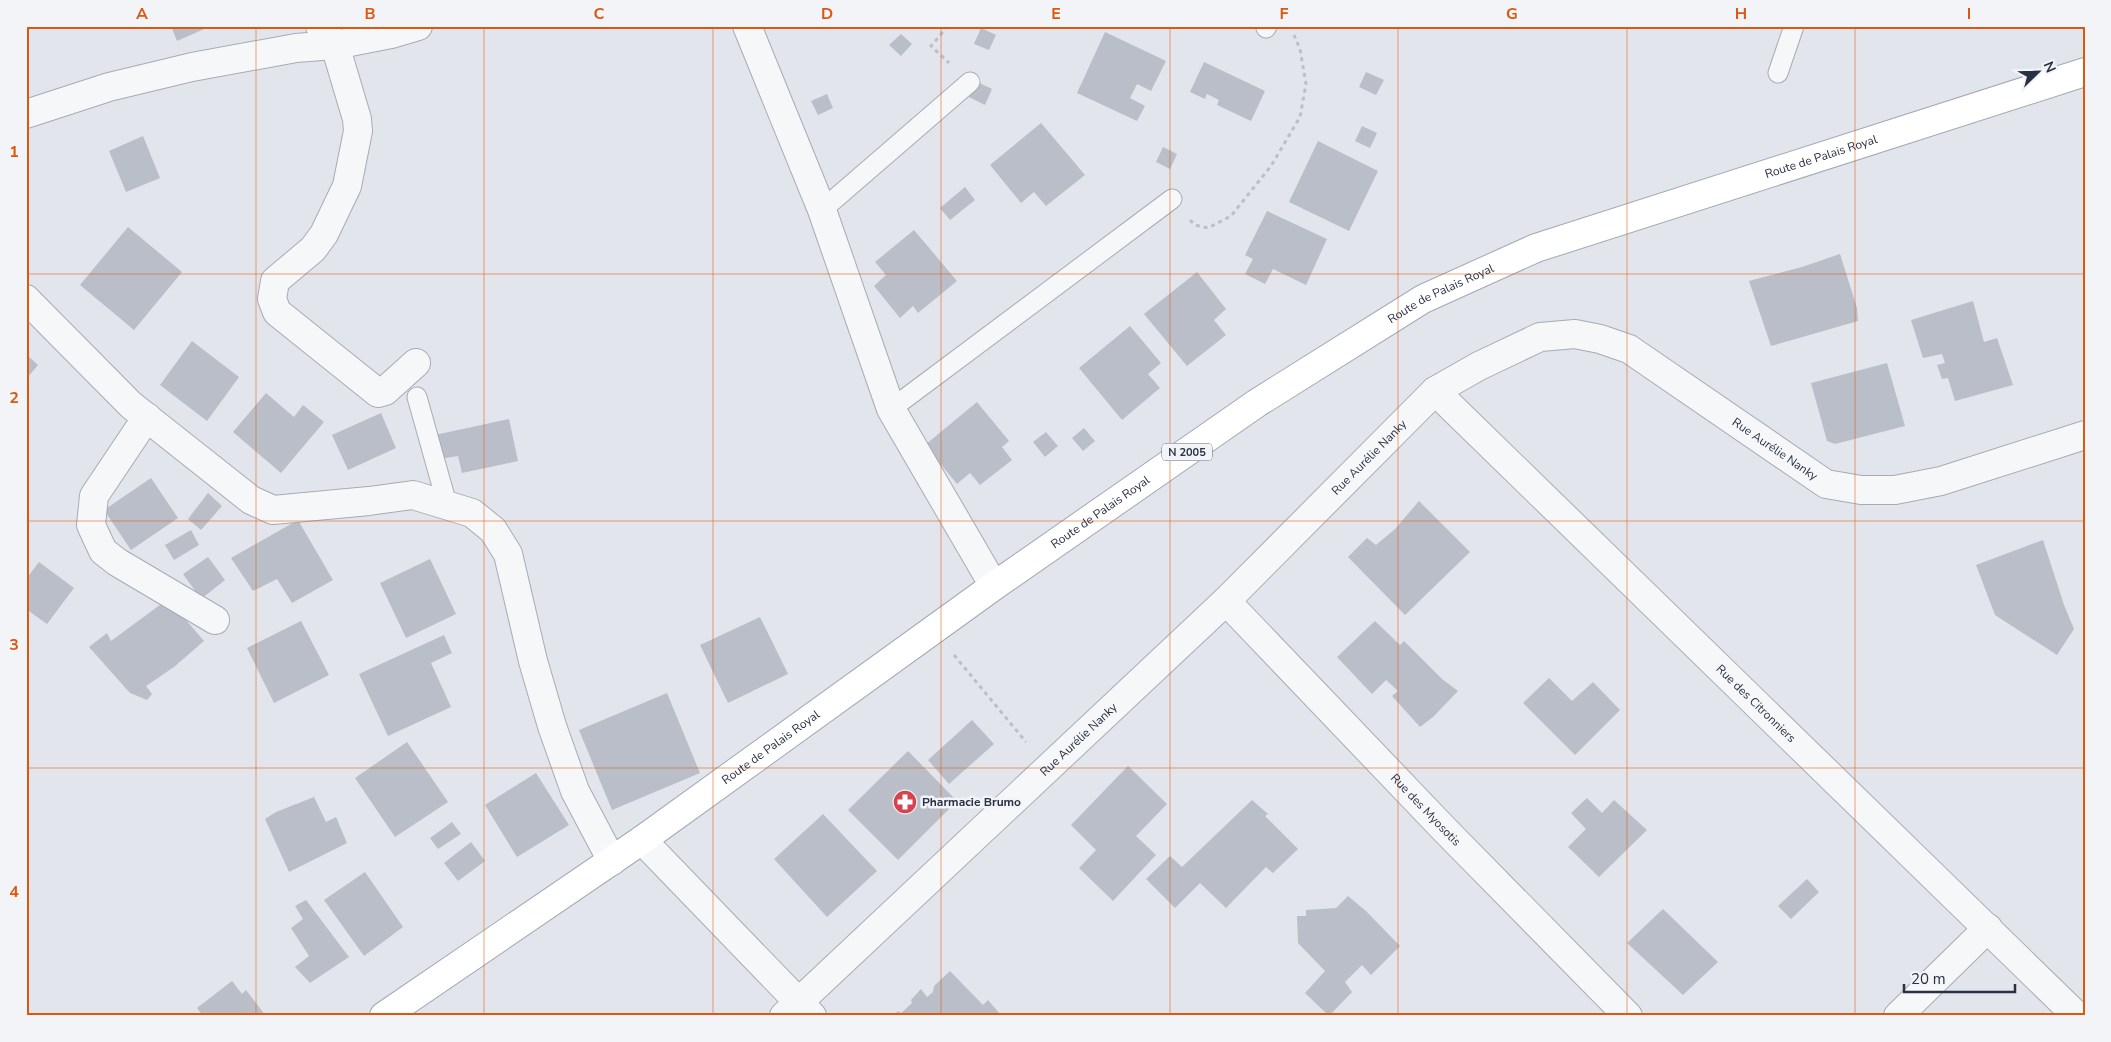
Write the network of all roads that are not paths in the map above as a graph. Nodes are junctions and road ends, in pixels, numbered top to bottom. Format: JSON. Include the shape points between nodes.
{"nodes":[{"id":1,"x":418,"y":26,"type":"edge"},
{"id":2,"x":747,"y":26,"type":"edge"},
{"id":3,"x":1794,"y":26,"type":"edge"},
{"id":4,"x":327,"y":36,"type":"edge"},
{"id":5,"x":2085,"y":72,"type":"edge"},
{"id":6,"x":1778,"y":73,"type":"dead end"},
{"id":7,"x":970,"y":82,"type":"road end"},
{"id":8,"x":26,"y":114,"type":"edge"},
{"id":9,"x":1172,"y":199,"type":"road end"},
{"id":10,"x":822,"y":210,"type":"junction"},
{"id":11,"x":26,"y":299,"type":"edge"},
{"id":12,"x":416,"y":363,"type":"dead end"},
{"id":13,"x":1435,"y":391,"type":"junction"},
{"id":14,"x":417,"y":396,"type":"dead end"},
{"id":15,"x":891,"y":409,"type":"junction"},
{"id":16,"x":146,"y":417,"type":"junction"},
{"id":17,"x":2085,"y":435,"type":"edge"},
{"id":18,"x":447,"y":504,"type":"junction"},
{"id":19,"x":994,"y":586,"type":"junction"},
{"id":20,"x":1226,"y":601,"type":"junction"},
{"id":21,"x":215,"y":620,"type":"dead end"},
{"id":22,"x":642,"y":840,"type":"junction"},
{"id":23,"x":612,"y":861,"type":"junction"},
{"id":24,"x":1988,"y":928,"type":"junction"},
{"id":25,"x":798,"y":1011,"type":"edge"},
{"id":26,"x":384,"y":1016,"type":"edge"},
{"id":27,"x":1628,"y":1016,"type":"edge"},
{"id":28,"x":1898,"y":1016,"type":"edge"},
{"id":29,"x":2077,"y":1016,"type":"edge"}],
"edges":[{"from":1,"to":4,"type":"street","via":[[391,34]]},
{"from":2,"to":10,"type":"street"},
{"from":3,"to":6,"type":"lane"},
{"from":4,"to":8,"type":"street","via":[[296,48],[192,67],[109,87]]},
{"from":4,"to":12,"type":"street","via":[[357,119],[358,132],[348,186],[324,234],[275,281],[272,298],[277,312],[378,392],[385,391]]},
{"from":5,"to":19,"type":"main road","name":"Route de Palais Royal","number":"N 2005","via":[[1536,248],[1423,299],[1257,403]]},
{"from":7,"to":10,"type":"lane"},
{"from":9,"to":15,"type":"lane"},
{"from":10,"to":15,"type":"street"},
{"from":11,"to":16,"type":"street"},
{"from":13,"to":17,"type":"street","name":"Rue Aurélie Nanky","via":[[1478,366],[1540,337],[1575,334],[1600,339],[1629,349],[1826,484],[1861,490],[1895,490],[1941,481]]},
{"from":13,"to":20,"type":"street","name":"Rue Aurélie Nanky"},
{"from":13,"to":24,"type":"street","name":"Rue des Citronniers"},
{"from":14,"to":18,"type":"lane"},
{"from":15,"to":19,"type":"street"},
{"from":16,"to":18,"type":"street","via":[[251,500],[273,510],[413,494]]},
{"from":16,"to":21,"type":"street","via":[[94,496],[91,525],[103,551],[117,562]]},
{"from":18,"to":23,"type":"street","via":[[472,513],[493,530],[508,554],[552,726],[576,791]]},
{"from":19,"to":22,"type":"main road","name":"Route de Palais Royal","number":"N 2005"},
{"from":20,"to":25,"type":"street","name":"Rue Aurélie Nanky","via":[[1048,768]]},
{"from":20,"to":27,"type":"street","name":"Rue des Myosotis"},
{"from":22,"to":23,"type":"main road","name":"Route de Palais Royal","number":"N 2005"},
{"from":22,"to":25,"type":"street"},
{"from":23,"to":26,"type":"main road","name":"Route de Palais Royal","number":"N 2005"},
{"from":24,"to":28,"type":"street"},
{"from":24,"to":29,"type":"street","name":"Rue des Citronniers"}]}
